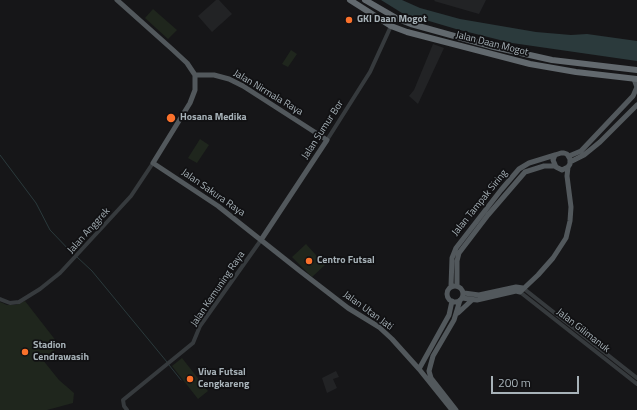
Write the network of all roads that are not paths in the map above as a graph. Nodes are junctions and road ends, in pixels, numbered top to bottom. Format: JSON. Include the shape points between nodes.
{"nodes":[{"id":1,"x":118,"y":0,"type":"edge"},
{"id":2,"x":350,"y":0,"type":"edge"},
{"id":3,"x":365,"y":0,"type":"edge"},
{"id":4,"x":391,"y":26,"type":"junction"},
{"id":5,"x":491,"y":46,"type":"junction"},
{"id":6,"x":501,"y":48,"type":"junction"},
{"id":7,"x":490,"y":54,"type":"junction"},
{"id":8,"x":499,"y":56,"type":"junction"},
{"id":9,"x":630,"y":69,"type":"junction"},
{"id":10,"x":637,"y":70,"type":"edge"},
{"id":11,"x":195,"y":75,"type":"junction"},
{"id":12,"x":636,"y":77,"type":"edge"},
{"id":13,"x":637,"y":105,"type":"edge"},
{"id":14,"x":621,"y":111,"type":"junction"},
{"id":15,"x":626,"y":116,"type":"junction"},
{"id":16,"x":328,"y":140,"type":"junction"},
{"id":17,"x":555,"y":155,"type":"junction"},
{"id":18,"x":569,"y":162,"type":"junction"},
{"id":19,"x":153,"y":163,"type":"junction"},
{"id":20,"x":554,"y":166,"type":"junction"},
{"id":21,"x":562,"y":170,"type":"junction"},
{"id":22,"x":567,"y":176,"type":"junction"},
{"id":23,"x":265,"y":234,"type":"junction"},
{"id":24,"x":256,"y":236,"type":"junction"},
{"id":25,"x":264,"y":243,"type":"junction"},
{"id":26,"x":454,"y":286,"type":"junction"},
{"id":27,"x":522,"y":290,"type":"junction"},
{"id":28,"x":462,"y":297,"type":"junction"},
{"id":29,"x":0,"y":299,"type":"edge"},
{"id":30,"x":472,"y":300,"type":"junction"},
{"id":31,"x":452,"y":301,"type":"junction"},
{"id":32,"x":454,"y":320,"type":"junction"},
{"id":33,"x":419,"y":366,"type":"junction"},
{"id":34,"x":637,"y":378,"type":"edge"},
{"id":35,"x":637,"y":384,"type":"edge"},
{"id":36,"x":127,"y":410,"type":"edge"},
{"id":37,"x":452,"y":410,"type":"edge"},
{"id":38,"x":456,"y":410,"type":"edge"}],
"edges":[{"from":1,"to":11,"type":"main road","via":[[182,59]]},
{"from":2,"to":4,"type":"highway","name":"Jalan Daan Mogot"},
{"from":3,"to":5,"type":"highway","name":"Jalan Daan Mogot","via":[[411,24]]},
{"from":4,"to":7,"type":"highway","name":"Jalan Daan Mogot"},
{"from":4,"to":16,"type":"street","name":"Jalan Sumur Bor","via":[[370,72]]},
{"from":5,"to":6,"type":"highway","name":"Jalan Daan Mogot"},
{"from":5,"to":7,"type":"highway","via":[[493,50]]},
{"from":6,"to":8,"type":"highway","via":[[498,51]]},
{"from":6,"to":9,"type":"highway","name":"Jalan Daan Mogot","via":[[552,60]]},
{"from":7,"to":8,"type":"highway","name":"Jalan Daan Mogot"},
{"from":8,"to":12,"type":"highway","name":"Jalan Daan Mogot","via":[[576,72]]},
{"from":9,"to":10,"type":"highway","name":"Jalan Daan Mogot"},
{"from":9,"to":12,"type":"main road"},
{"from":11,"to":16,"type":"main road","name":"Jalan Nirmala Raya","via":[[214,75],[229,79]]},
{"from":11,"to":19,"type":"main road","via":[[195,90],[190,103]]},
{"from":12,"to":14,"type":"main road","via":[[635,93]]},
{"from":13,"to":15,"type":"main road"},
{"from":14,"to":15,"type":"main road","via":[[625,111]]},
{"from":14,"to":18,"type":"main road"},
{"from":15,"to":18,"type":"main road","via":[[584,155]]},
{"from":16,"to":23,"type":"main road","name":"Jalan Sumur Bor"},
{"from":17,"to":18,"type":"main road","via":[[564,153]]},
{"from":17,"to":20,"type":"main road"},
{"from":17,"to":26,"type":"main road","name":"Jalan Tampak Siring","via":[[522,167],[456,248],[452,258]]},
{"from":18,"to":21,"type":"main road"},
{"from":18,"to":22,"type":"main road"},
{"from":19,"to":24,"type":"main road","name":"Jalan Sakura Raya","via":[[218,206]]},
{"from":19,"to":29,"type":"street","name":"Jalan Anggrek","via":[[130,196],[60,273],[19,302],[10,303]]},
{"from":20,"to":21,"type":"main road"},
{"from":20,"to":26,"type":"main road","name":"Jalan Tampak Siring","via":[[544,166],[525,172],[488,215],[459,253]]},
{"from":21,"to":22,"type":"main road"},
{"from":22,"to":27,"type":"main road","via":[[571,207],[566,238],[553,258]]},
{"from":23,"to":24,"type":"main road"},
{"from":23,"to":25,"type":"main road","name":"Jalan Sumur Bor"},
{"from":24,"to":25,"type":"main road","name":"Jalan Sakura Raya"},
{"from":25,"to":33,"type":"main road","name":"Jalan Utan Jati","via":[[331,295],[379,327]]},
{"from":25,"to":36,"type":"street","name":"Jalan Kemuning Raya","via":[[200,326],[194,341],[123,400]]},
{"from":26,"to":28,"type":"main road","via":[[461,287]]},
{"from":26,"to":31,"type":"main road","via":[[448,289],[447,294]]},
{"from":27,"to":28,"type":"main road","via":[[516,287]]},
{"from":27,"to":30,"type":"main road"},
{"from":27,"to":34,"type":"street","name":"Jalan Gilimanuk"},
{"from":27,"to":35,"type":"street","name":"Jalan Gilimanuk"},
{"from":28,"to":30,"type":"main road"},
{"from":28,"to":31,"type":"main road","via":[[458,302]]},
{"from":28,"to":32,"type":"main road"},
{"from":30,"to":32,"type":"main road"},
{"from":31,"to":33,"type":"main road","via":[[449,315]]},
{"from":32,"to":38,"type":"main road","via":[[432,359],[429,374]]},
{"from":33,"to":37,"type":"main road","name":"Jalan Utan Jati"}]}
